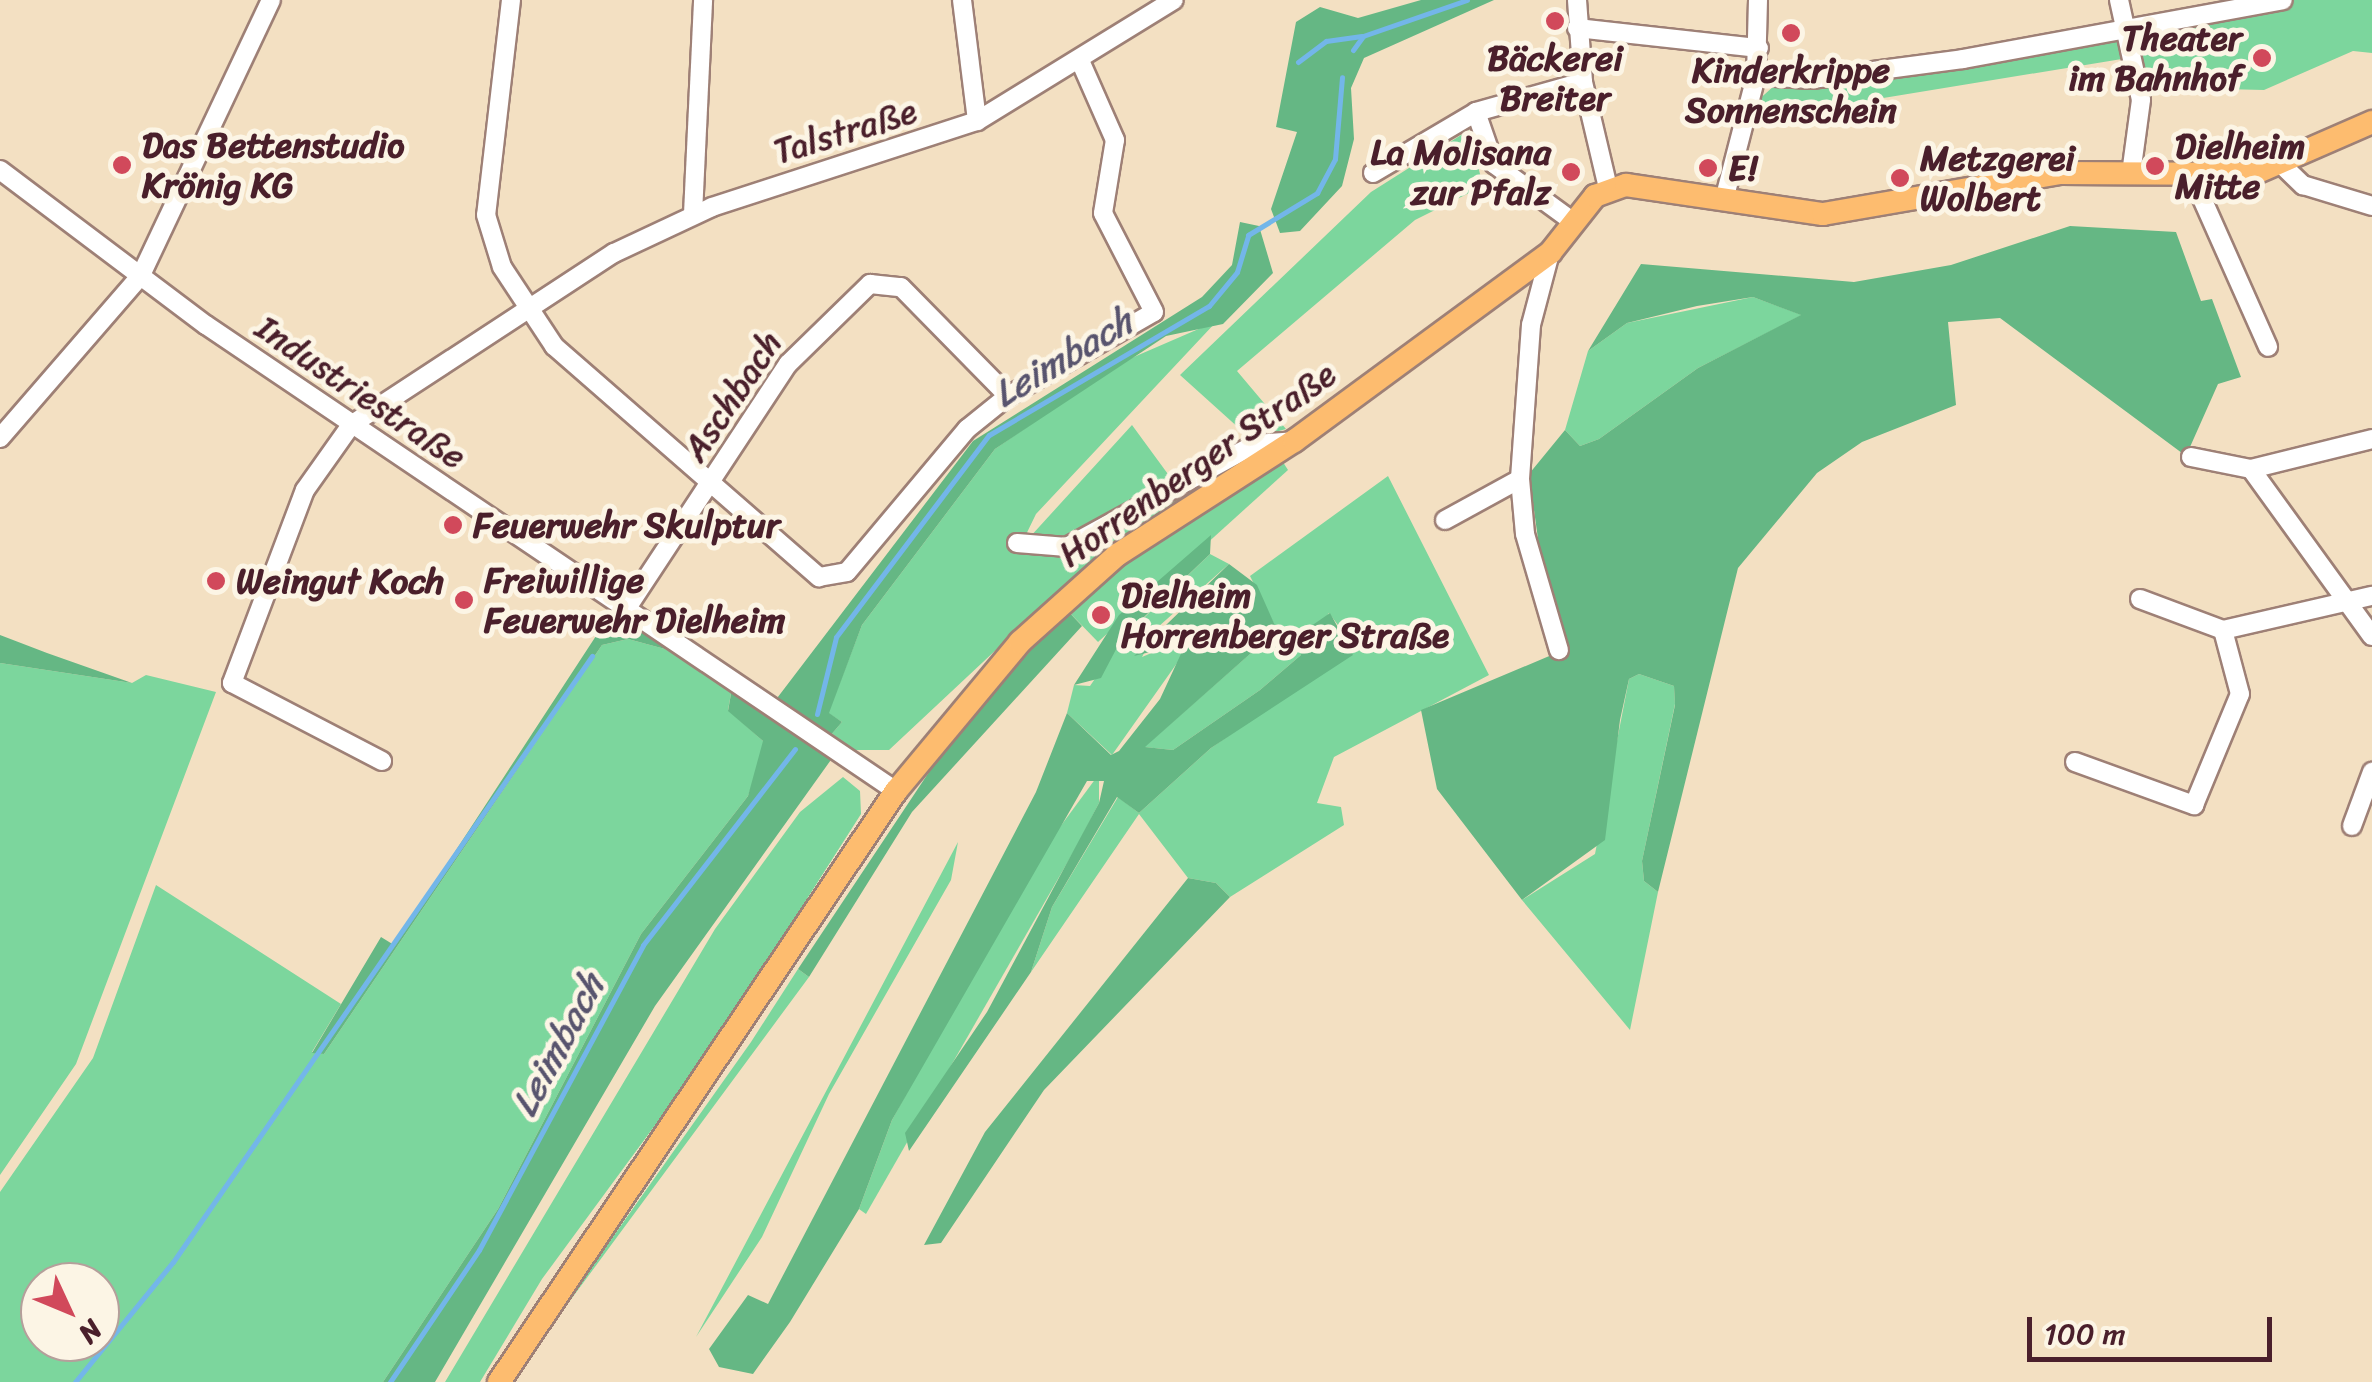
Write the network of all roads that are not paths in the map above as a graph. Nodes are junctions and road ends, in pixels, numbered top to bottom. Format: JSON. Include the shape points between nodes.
{"nodes":[{"id":1,"x":270,"y":0,"type":"edge"},
{"id":2,"x":511,"y":0,"type":"edge"},
{"id":3,"x":703,"y":0,"type":"edge"},
{"id":4,"x":962,"y":0,"type":"edge"},
{"id":5,"x":1174,"y":0,"type":"edge"},
{"id":6,"x":1577,"y":0,"type":"edge"},
{"id":7,"x":2119,"y":0,"type":"edge"},
{"id":8,"x":2283,"y":0,"type":"edge"},
{"id":9,"x":1758,"y":5,"type":"edge"},
{"id":10,"x":1577,"y":28,"type":"junction"},
{"id":11,"x":2130,"y":30,"type":"junction"},
{"id":12,"x":1759,"y":48,"type":"junction"},
{"id":13,"x":1081,"y":63,"type":"junction"},
{"id":14,"x":1756,"y":76,"type":"junction"},
{"id":15,"x":1583,"y":82,"type":"junction"},
{"id":16,"x":1476,"y":112,"type":"junction"},
{"id":17,"x":977,"y":121,"type":"junction"},
{"id":18,"x":2372,"y":122,"type":"edge"},
{"id":19,"x":2283,"y":166,"type":"junction"},
{"id":20,"x":0,"y":170,"type":"edge"},
{"id":21,"x":1373,"y":173,"type":"dead end"},
{"id":22,"x":2131,"y":174,"type":"junction"},
{"id":23,"x":2192,"y":176,"type":"junction"},
{"id":24,"x":1608,"y":188,"type":"junction"},
{"id":25,"x":1724,"y":200,"type":"junction"},
{"id":26,"x":2372,"y":206,"type":"edge"},
{"id":27,"x":693,"y":214,"type":"junction"},
{"id":28,"x":1575,"y":224,"type":"junction"},
{"id":29,"x":1550,"y":253,"type":"junction"},
{"id":30,"x":141,"y":276,"type":"junction"},
{"id":31,"x":526,"y":306,"type":"junction"},
{"id":32,"x":2268,"y":347,"type":"dead end"},
{"id":33,"x":1008,"y":396,"type":"junction"},
{"id":34,"x":350,"y":425,"type":"junction"},
{"id":35,"x":0,"y":438,"type":"edge"},
{"id":36,"x":2372,"y":438,"type":"edge"},
{"id":37,"x":1294,"y":441,"type":"junction"},
{"id":38,"x":2190,"y":457,"type":"dead end"},
{"id":39,"x":2251,"y":469,"type":"junction"},
{"id":40,"x":1520,"y":479,"type":"junction"},
{"id":41,"x":711,"y":484,"type":"junction"},
{"id":42,"x":1445,"y":520,"type":"dead end"},
{"id":43,"x":1017,"y":543,"type":"dead end"},
{"id":44,"x":2363,"y":598,"type":"edge"},
{"id":45,"x":2140,"y":600,"type":"dead end"},
{"id":46,"x":625,"y":611,"type":"junction"},
{"id":47,"x":2223,"y":630,"type":"junction"},
{"id":48,"x":2372,"y":636,"type":"edge"},
{"id":49,"x":1558,"y":650,"type":"dead end"},
{"id":50,"x":382,"y":761,"type":"dead end"},
{"id":51,"x":2075,"y":762,"type":"dead end"},
{"id":52,"x":2372,"y":772,"type":"edge"},
{"id":53,"x":896,"y":791,"type":"junction"},
{"id":54,"x":2352,"y":826,"type":"dead end"},
{"id":55,"x":499,"y":1382,"type":"edge"}],
"edges":[{"from":1,"to":30,"type":"street"},
{"from":2,"to":31,"type":"street","via":[[486,215],[496,255]]},
{"from":3,"to":27,"type":"street"},
{"from":4,"to":17,"type":"street"},
{"from":5,"to":13,"type":"street","name":"Talstraße"},
{"from":6,"to":10,"type":"street"},
{"from":7,"to":11,"type":"street"},
{"from":8,"to":11,"type":"street"},
{"from":9,"to":12,"type":"street"},
{"from":10,"to":12,"type":"street"},
{"from":10,"to":15,"type":"street"},
{"from":11,"to":14,"type":"street","via":[[1812,79]]},
{"from":11,"to":22,"type":"street","via":[[2141,100]]},
{"from":12,"to":14,"type":"street"},
{"from":13,"to":17,"type":"street","name":"Talstraße"},
{"from":13,"to":33,"type":"street","via":[[1115,140],[1103,212],[1154,312]]},
{"from":14,"to":25,"type":"street"},
{"from":15,"to":16,"type":"street"},
{"from":15,"to":24,"type":"street"},
{"from":16,"to":21,"type":"street"},
{"from":16,"to":28,"type":"street","via":[[1494,164]]},
{"from":17,"to":27,"type":"street","name":"Talstraße"},
{"from":18,"to":19,"type":"main road"},
{"from":19,"to":23,"type":"main road"},
{"from":19,"to":26,"type":"street","via":[[2303,185]]},
{"from":20,"to":30,"type":"street","name":"Industriestraße"},
{"from":22,"to":23,"type":"main road"},
{"from":22,"to":25,"type":"main road","via":[[2060,173],[1823,214]]},
{"from":23,"to":32,"type":"street"},
{"from":24,"to":25,"type":"main road"},
{"from":24,"to":28,"type":"main road","name":"Horrenberger Straße"},
{"from":27,"to":31,"type":"street","name":"Talstraße"},
{"from":28,"to":29,"type":"main road","name":"Horrenberger Straße"},
{"from":29,"to":37,"type":"main road","name":"Horrenberger Straße"},
{"from":29,"to":40,"type":"street","via":[[1531,324]]},
{"from":30,"to":34,"type":"street","name":"Industriestraße"},
{"from":30,"to":35,"type":"street"},
{"from":31,"to":34,"type":"street","name":"Talstraße"},
{"from":31,"to":41,"type":"street","via":[[554,346]]},
{"from":33,"to":41,"type":"street","via":[[834,579],[819,578]]},
{"from":33,"to":41,"type":"street","name":"Aschbach","via":[[901,287],[870,284],[788,364]]},
{"from":34,"to":46,"type":"street","name":"Industriestraße"},
{"from":34,"to":50,"type":"street","via":[[305,490],[232,683]]},
{"from":36,"to":39,"type":"street"},
{"from":37,"to":43,"type":"street","via":[[1255,444],[1067,548]]},
{"from":37,"to":53,"type":"main road","name":"Horrenberger Straße","via":[[1116,554],[1064,599]]},
{"from":38,"to":39,"type":"street"},
{"from":39,"to":44,"type":"street"},
{"from":40,"to":42,"type":"street"},
{"from":40,"to":49,"type":"street","via":[[1525,534]]},
{"from":41,"to":46,"type":"street","name":"Aschbach"},
{"from":44,"to":47,"type":"street"},
{"from":44,"to":48,"type":"street"},
{"from":45,"to":47,"type":"street"},
{"from":46,"to":53,"type":"street","name":"Industriestraße"},
{"from":47,"to":51,"type":"street","via":[[2240,694],[2194,805]]},
{"from":52,"to":54,"type":"street"},
{"from":53,"to":55,"type":"main road","name":"Horrenberger Straße","via":[[736,1040]]}]}
